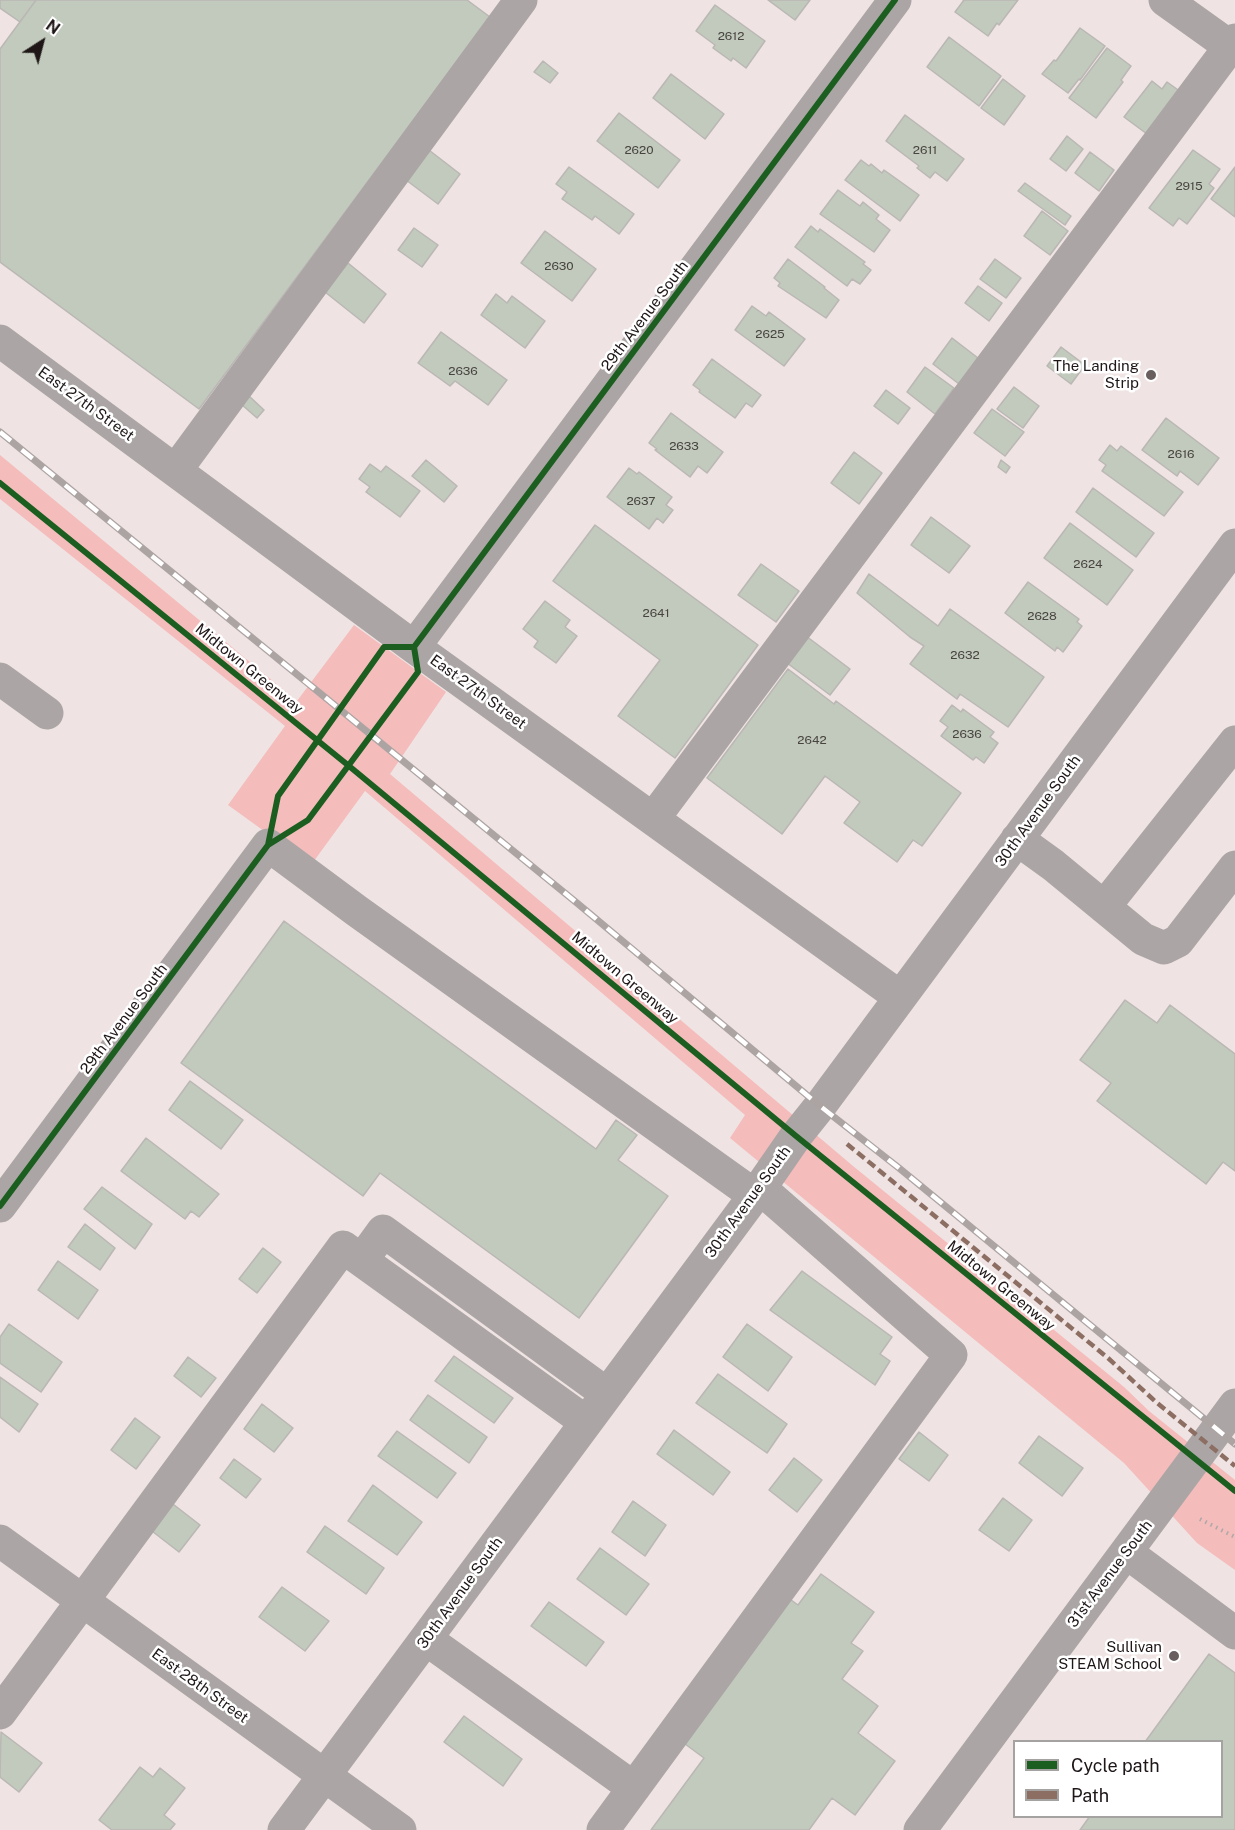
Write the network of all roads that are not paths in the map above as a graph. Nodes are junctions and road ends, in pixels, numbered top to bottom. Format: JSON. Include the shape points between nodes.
{"nodes":[{"id":1,"x":521,"y":0,"type":"edge"},
{"id":2,"x":895,"y":0,"type":"edge"},
{"id":3,"x":1165,"y":0,"type":"edge"},
{"id":4,"x":1233,"y":46,"type":"edge"},
{"id":5,"x":0,"y":341,"type":"edge"},
{"id":6,"x":176,"y":470,"type":"junction"},
{"id":7,"x":1235,"y":545,"type":"edge"},
{"id":8,"x":414,"y":647,"type":"junction"},
{"id":9,"x":0,"y":680,"type":"edge"},
{"id":10,"x":47,"y":713,"type":"dead end"},
{"id":11,"x":1235,"y":742,"type":"edge"},
{"id":12,"x":653,"y":819,"type":"junction"},
{"id":13,"x":1017,"y":839,"type":"junction"},
{"id":14,"x":1235,"y":867,"type":"edge"},
{"id":15,"x":1104,"y":907,"type":"junction"},
{"id":16,"x":900,"y":997,"type":"junction"},
{"id":17,"x":757,"y":1191,"type":"junction"},
{"id":18,"x":0,"y":1206,"type":"edge"},
{"id":19,"x":362,"y":1260,"type":"junction"},
{"id":20,"x":607,"y":1394,"type":"junction"},
{"id":21,"x":1235,"y":1405,"type":"edge"},
{"id":22,"x":586,"y":1422,"type":"junction"},
{"id":23,"x":0,"y":1541,"type":"edge"},
{"id":24,"x":1126,"y":1552,"type":"junction"},
{"id":25,"x":83,"y":1601,"type":"junction"},
{"id":26,"x":1235,"y":1634,"type":"edge"},
{"id":27,"x":426,"y":1638,"type":"junction"},
{"id":28,"x":0,"y":1713,"type":"edge"},
{"id":29,"x":325,"y":1775,"type":"junction"},
{"id":30,"x":634,"y":1788,"type":"junction"},
{"id":31,"x":284,"y":1830,"type":"edge"},
{"id":32,"x":400,"y":1830,"type":"edge"},
{"id":33,"x":603,"y":1830,"type":"edge"},
{"id":34,"x":920,"y":1830,"type":"edge"}],
"edges":[{"from":1,"to":6,"type":"street"},
{"from":2,"to":8,"type":"street","name":"29th Avenue South"},
{"from":3,"to":4,"type":"street"},
{"from":4,"to":12,"type":"street"},
{"from":5,"to":6,"type":"street","name":"East 27th Street"},
{"from":6,"to":8,"type":"street","name":"East 27th Street"},
{"from":7,"to":13,"type":"street","name":"30th Avenue South"},
{"from":8,"to":12,"type":"street","name":"East 27th Street"},
{"from":9,"to":10,"type":"street"},
{"from":11,"to":15,"type":"street"},
{"from":12,"to":16,"type":"street","name":"East 27th Street"},
{"from":13,"to":15,"type":"street"},
{"from":13,"to":16,"type":"street","name":"30th Avenue South"},
{"from":14,"to":15,"type":"street","via":[[1178,941],[1164,948],[1143,939]]},
{"from":16,"to":17,"type":"street","name":"30th Avenue South"},
{"from":17,"to":18,"type":"street","name":"29th Avenue South","via":[[268,845]]},
{"from":17,"to":20,"type":"street","name":"30th Avenue South"},
{"from":17,"to":30,"type":"street","via":[[951,1354]]},
{"from":19,"to":20,"type":"street","via":[[383,1231]]},
{"from":19,"to":22,"type":"street"},
{"from":19,"to":25,"type":"street","via":[[343,1246]]},
{"from":20,"to":22,"type":"street","name":"30th Avenue South"},
{"from":21,"to":24,"type":"street","name":"31st Avenue South"},
{"from":22,"to":27,"type":"street","name":"30th Avenue South"},
{"from":23,"to":25,"type":"street","name":"East 28th Street"},
{"from":24,"to":26,"type":"street"},
{"from":24,"to":34,"type":"street","name":"31st Avenue South"},
{"from":25,"to":28,"type":"street"},
{"from":25,"to":29,"type":"street","name":"East 28th Street"},
{"from":27,"to":29,"type":"street","name":"30th Avenue South"},
{"from":27,"to":30,"type":"street"},
{"from":29,"to":31,"type":"street","name":"30th Avenue South"},
{"from":29,"to":32,"type":"street","name":"East 28th Street"},
{"from":30,"to":33,"type":"street"}]}
